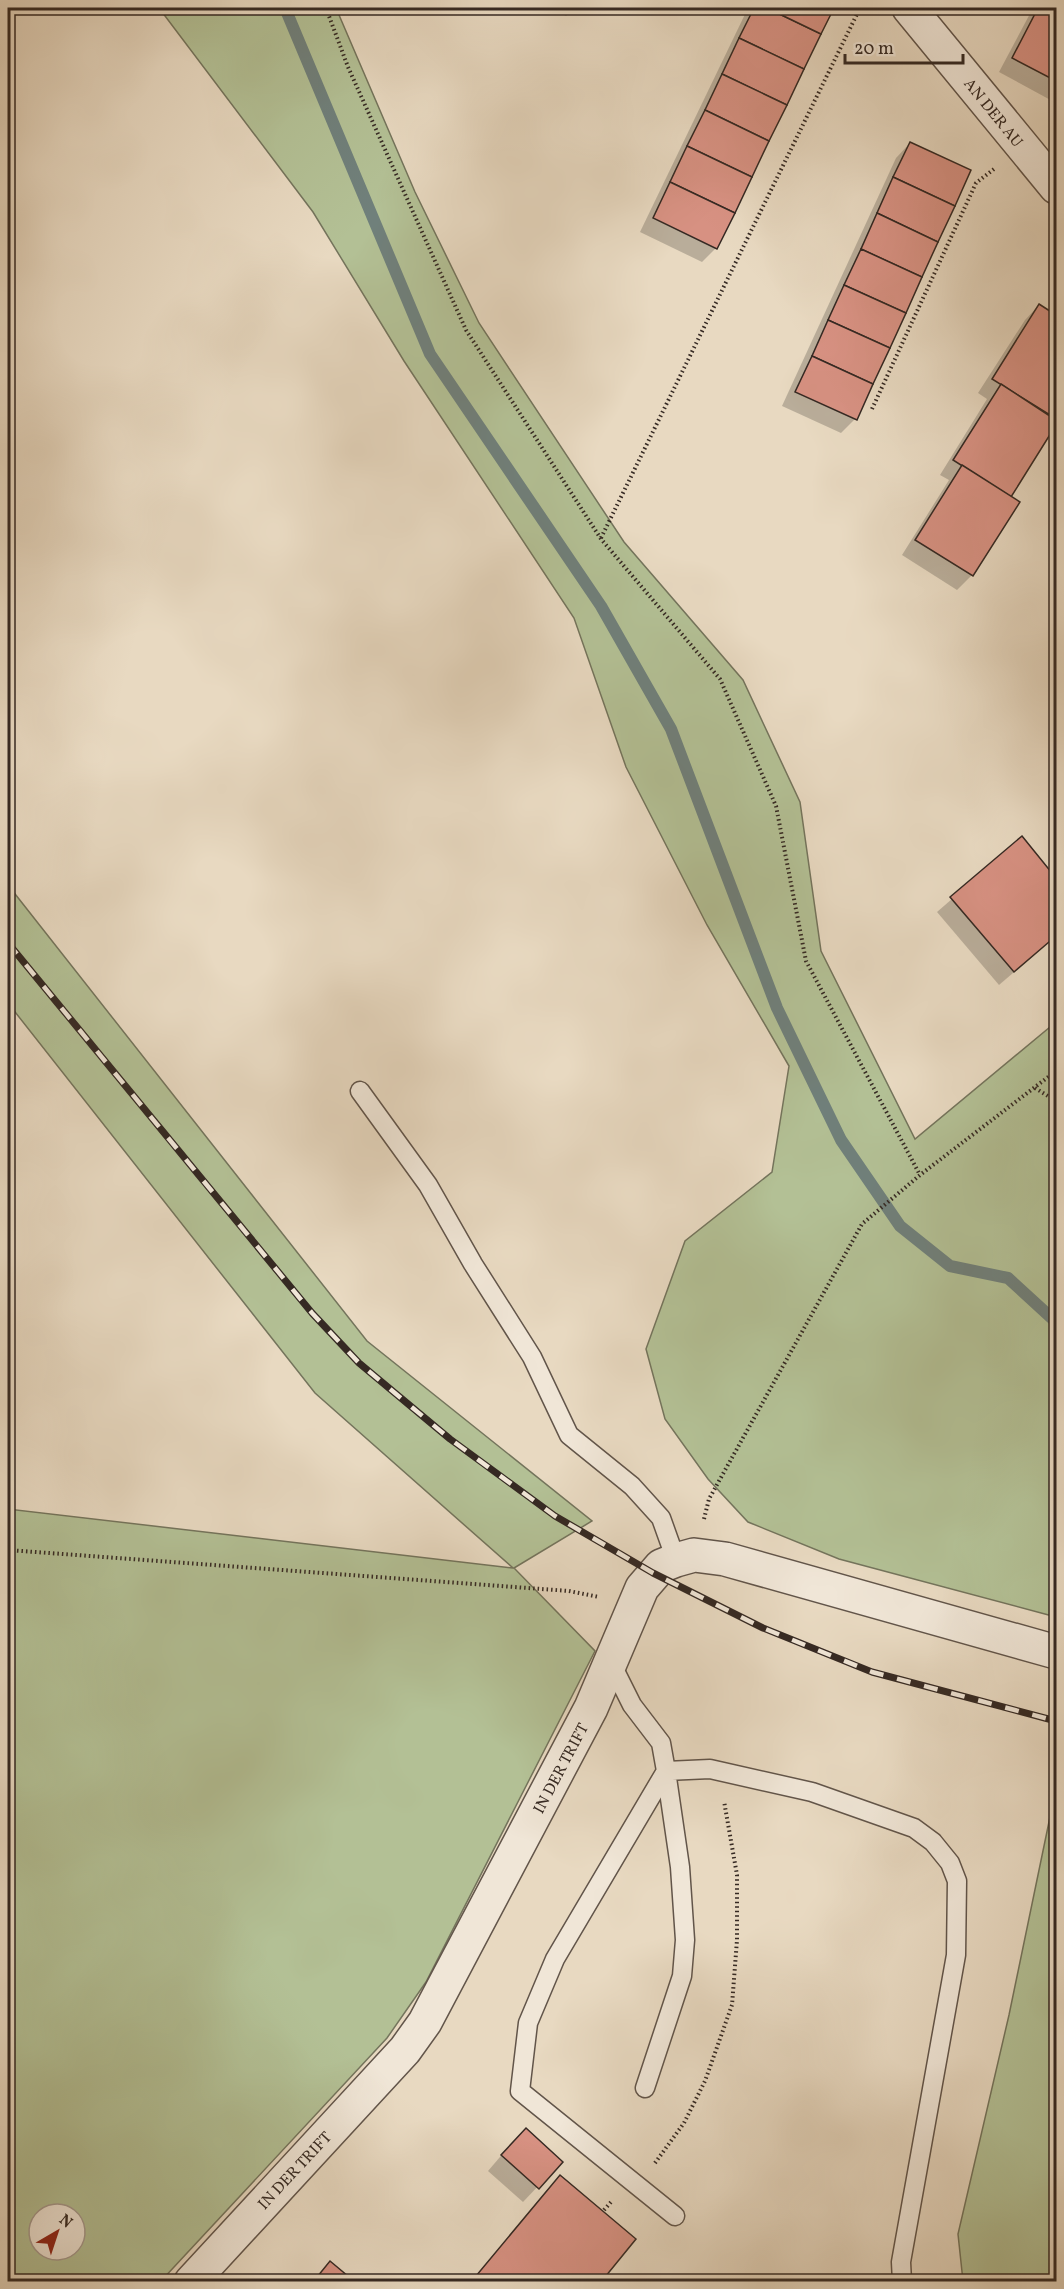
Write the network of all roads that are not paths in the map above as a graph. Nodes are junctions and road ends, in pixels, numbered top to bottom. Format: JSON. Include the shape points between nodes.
{"nodes":[{"id":1,"x":909,"y":8,"type":"edge"},
{"id":2,"x":1056,"y":188,"type":"edge"},
{"id":3,"x":360,"y":1091,"type":"dead end"},
{"id":4,"x":685,"y":1557,"type":"junction"},
{"id":5,"x":1056,"y":1652,"type":"edge"},
{"id":6,"x":611,"y":1663,"type":"junction"},
{"id":7,"x":666,"y":1771,"type":"junction"},
{"id":8,"x":645,"y":2088,"type":"dead end"},
{"id":9,"x":675,"y":2216,"type":"dead end"},
{"id":10,"x":191,"y":2282,"type":"edge"},
{"id":11,"x":902,"y":2282,"type":"edge"}],
"edges":[{"from":1,"to":2,"type":"street","name":"AN DER AU"},
{"from":3,"to":4,"type":"lane","via":[[428,1185],[532,1357],[569,1435],[632,1486],[662,1518]]},
{"from":4,"to":5,"type":"street","via":[[725,1559]]},
{"from":4,"to":6,"type":"street","name":"IN DER TRIFT","via":[[661,1566],[642,1588]]},
{"from":6,"to":7,"type":"lane","via":[[632,1705],[661,1743]]},
{"from":6,"to":10,"type":"street","name":"IN DER TRIFT","via":[[425,2022],[405,2050]]},
{"from":7,"to":8,"type":"lane","via":[[680,1867],[685,1940],[682,1976]]},
{"from":7,"to":9,"type":"lane","via":[[555,1959],[528,2023],[520,2091]]},
{"from":7,"to":11,"type":"lane","via":[[710,1769],[812,1792],[914,1828],[933,1842],[950,1863],[957,1881],[956,1955],[901,2262]]}]}
